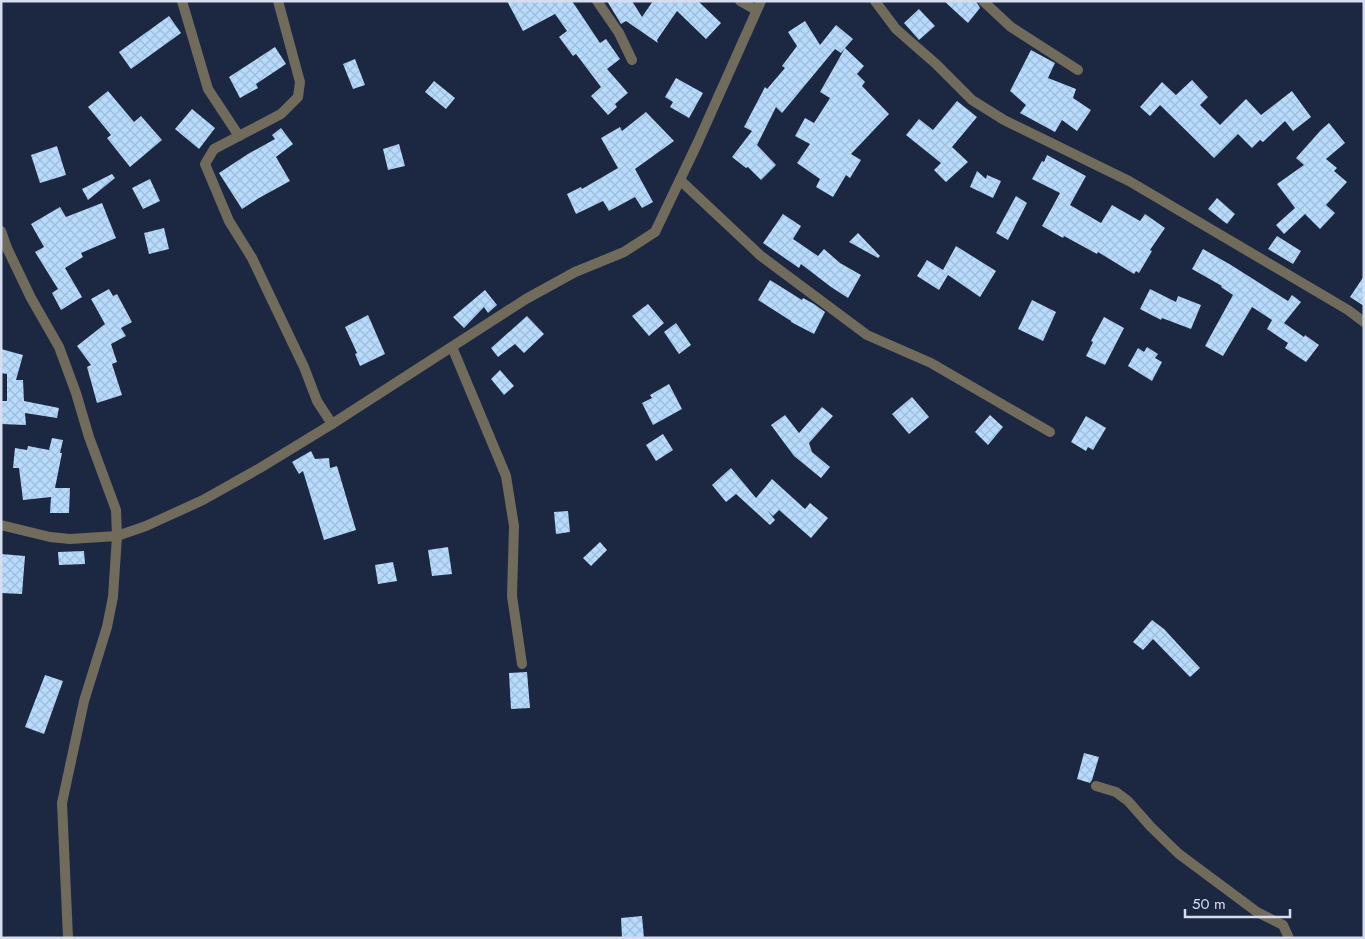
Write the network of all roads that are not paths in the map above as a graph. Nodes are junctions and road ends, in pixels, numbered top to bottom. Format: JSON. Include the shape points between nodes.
{"nodes":[{"id":1,"x":182,"y":1,"type":"edge"},
{"id":2,"x":278,"y":1,"type":"edge"},
{"id":3,"x":597,"y":1,"type":"edge"},
{"id":4,"x":740,"y":1,"type":"edge"},
{"id":5,"x":875,"y":1,"type":"edge"},
{"id":6,"x":983,"y":1,"type":"edge"},
{"id":7,"x":758,"y":6,"type":"edge"},
{"id":8,"x":632,"y":60,"type":"dead end"},
{"id":9,"x":1078,"y":70,"type":"dead end"},
{"id":10,"x":239,"y":136,"type":"junction"},
{"id":11,"x":680,"y":180,"type":"junction"},
{"id":12,"x":1,"y":231,"type":"edge"},
{"id":13,"x":1364,"y":322,"type":"edge"},
{"id":14,"x":452,"y":347,"type":"junction"},
{"id":15,"x":332,"y":424,"type":"junction"},
{"id":16,"x":1050,"y":432,"type":"dead end"},
{"id":17,"x":1,"y":525,"type":"edge"},
{"id":18,"x":117,"y":536,"type":"junction"},
{"id":19,"x":522,"y":664,"type":"dead end"},
{"id":20,"x":1096,"y":786,"type":"dead end"},
{"id":21,"x":68,"y":938,"type":"edge"},
{"id":22,"x":1289,"y":938,"type":"edge"}],
"edges":[{"from":1,"to":10,"type":"street","via":[[208,89]]},
{"from":2,"to":10,"type":"street","via":[[300,82],[298,97],[281,114]]},
{"from":3,"to":8,"type":"street","via":[[619,33]]},
{"from":4,"to":7,"type":"street"},
{"from":5,"to":13,"type":"street","via":[[896,29],[972,100],[1004,120],[1129,181]]},
{"from":6,"to":9,"type":"street","via":[[1011,27]]},
{"from":7,"to":11,"type":"street"},
{"from":10,"to":15,"type":"street","via":[[214,149],[205,164],[229,221],[252,258],[317,401]]},
{"from":11,"to":14,"type":"street","via":[[655,232],[624,252],[575,272],[526,299]]},
{"from":11,"to":16,"type":"street","via":[[761,256],[867,335],[931,363]]},
{"from":12,"to":18,"type":"street","via":[[31,298],[59,348],[116,510]]},
{"from":14,"to":15,"type":"street"},
{"from":14,"to":19,"type":"street","via":[[506,476],[514,526],[512,596]]},
{"from":15,"to":18,"type":"street","via":[[204,500]]},
{"from":17,"to":18,"type":"street","via":[[70,539]]},
{"from":18,"to":21,"type":"street","via":[[113,597],[107,627],[84,701],[62,803]]},
{"from":20,"to":22,"type":"street","via":[[1116,792],[1179,854],[1257,912],[1282,926]]}]}
